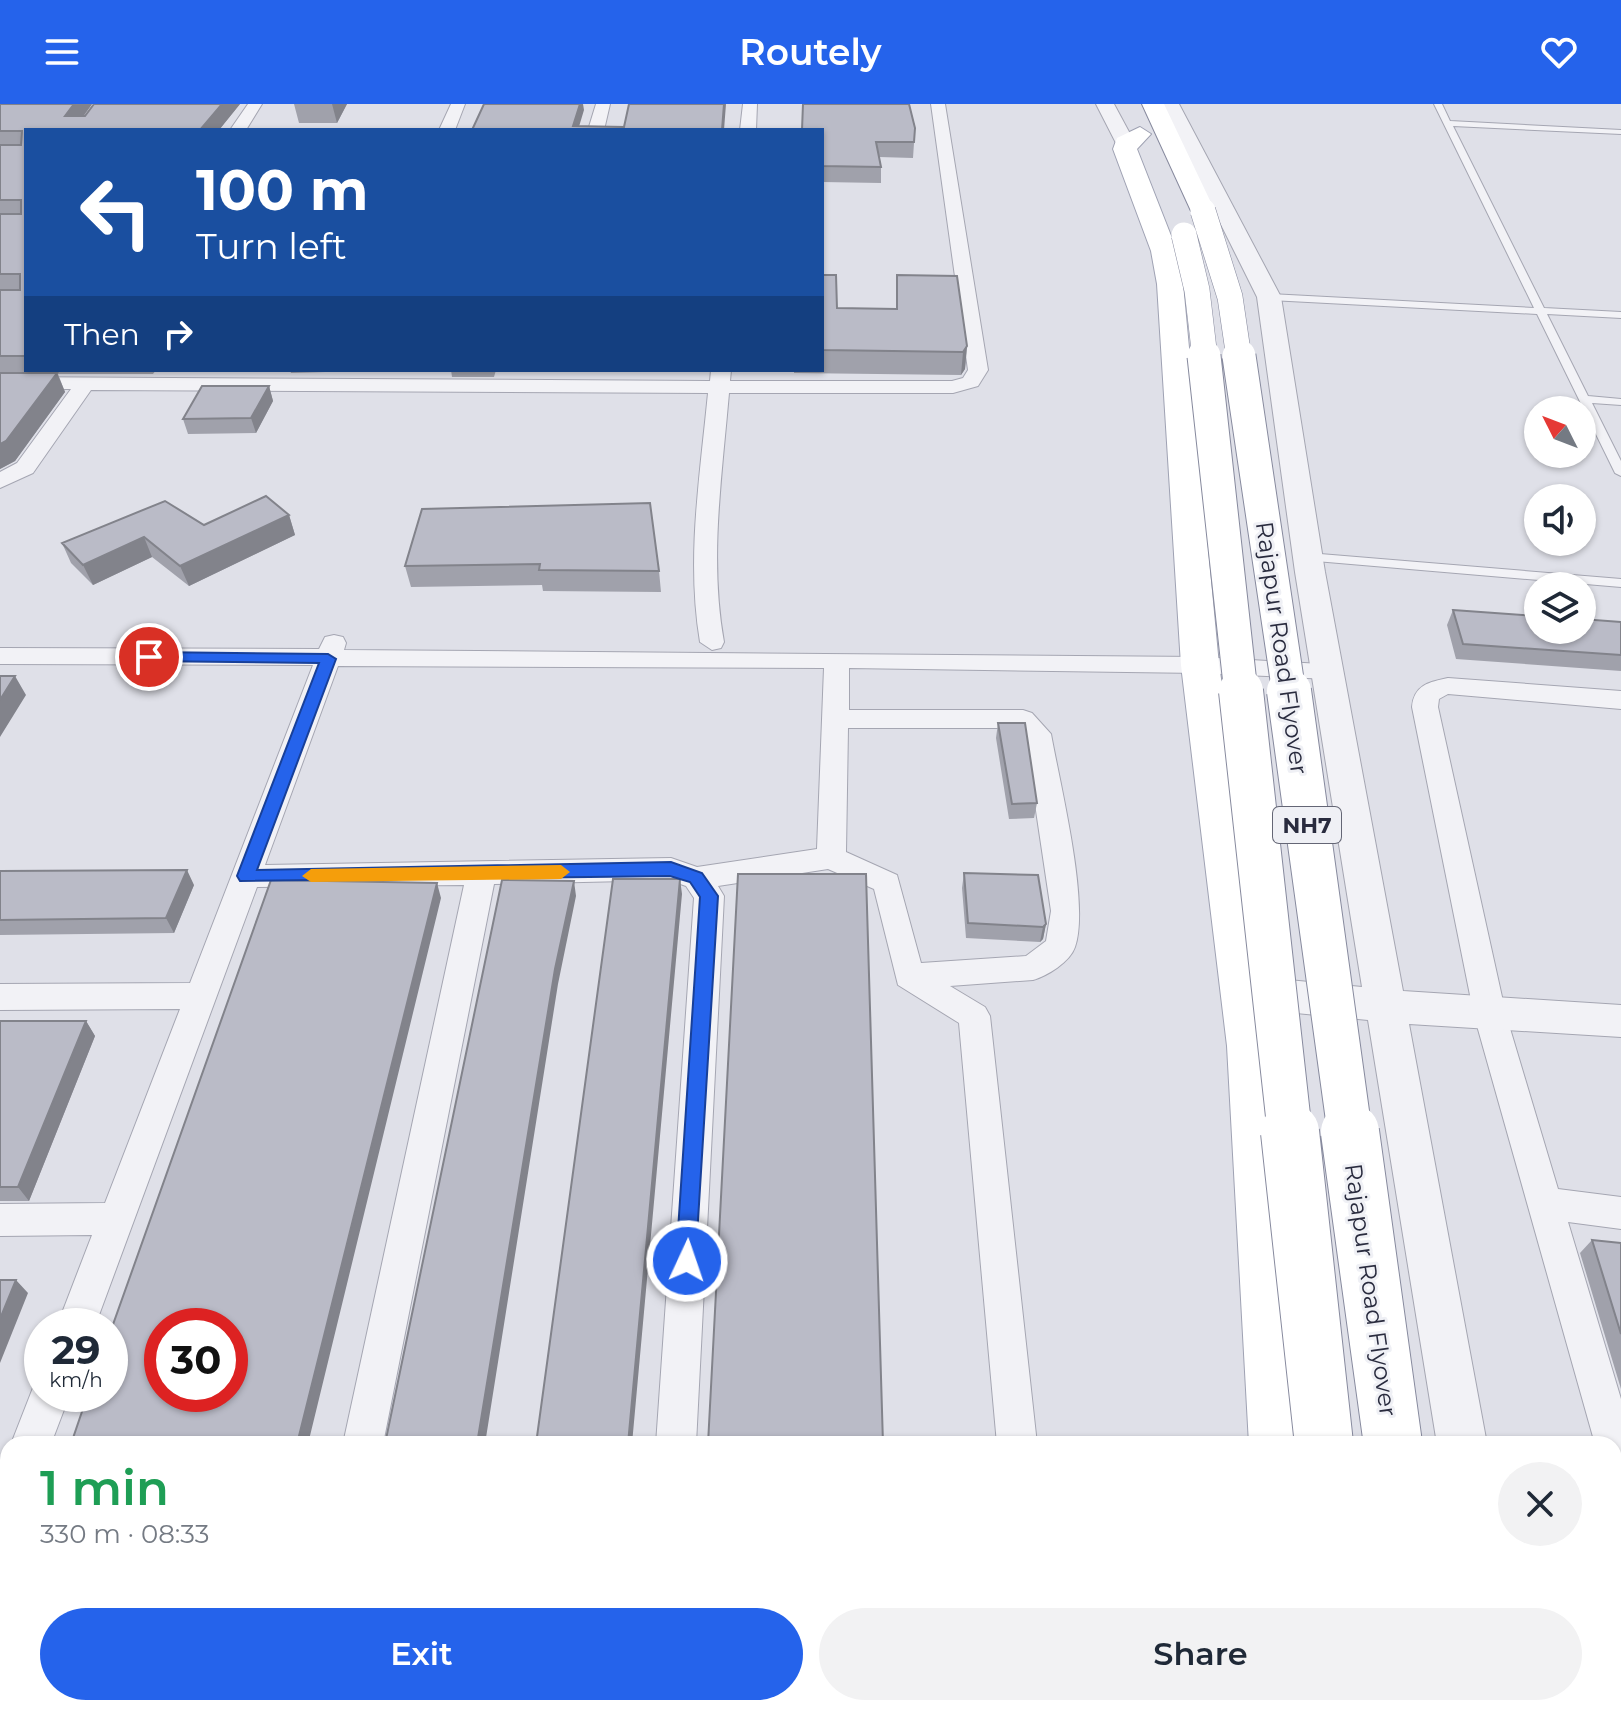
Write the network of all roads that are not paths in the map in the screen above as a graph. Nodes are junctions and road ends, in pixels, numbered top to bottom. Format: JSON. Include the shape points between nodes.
{"nodes":[{"id":1,"x":255,"y":104,"type":"edge"},
{"id":2,"x":458,"y":104,"type":"edge"},
{"id":3,"x":603,"y":104,"type":"edge"},
{"id":4,"x":750,"y":104,"type":"edge"},
{"id":5,"x":938,"y":104,"type":"edge"},
{"id":6,"x":1105,"y":104,"type":"edge"},
{"id":7,"x":1170,"y":104,"type":"edge"},
{"id":8,"x":1438,"y":104,"type":"edge"},
{"id":9,"x":1136,"y":121,"type":"edge"},
{"id":10,"x":1448,"y":123,"type":"junction"},
{"id":11,"x":239,"y":128,"type":"edge"},
{"id":12,"x":448,"y":128,"type":"edge"},
{"id":13,"x":597,"y":128,"type":"edge"},
{"id":14,"x":748,"y":128,"type":"edge"},
{"id":15,"x":1621,"y":132,"type":"edge"},
{"id":16,"x":1181,"y":201,"type":"junction"},
{"id":17,"x":1269,"y":297,"type":"junction"},
{"id":18,"x":1540,"y":310,"type":"junction"},
{"id":19,"x":1621,"y":315,"type":"edge"},
{"id":20,"x":209,"y":377,"type":"edge"},
{"id":21,"x":720,"y":379,"type":"edge"},
{"id":22,"x":0,"y":383,"type":"edge"},
{"id":23,"x":85,"y":384,"type":"junction"},
{"id":24,"x":1583,"y":396,"type":"edge"},
{"id":25,"x":1596,"y":400,"type":"edge"},
{"id":26,"x":1621,"y":402,"type":"edge"},
{"id":27,"x":1596,"y":423,"type":"edge"},
{"id":28,"x":1621,"y":473,"type":"edge"},
{"id":29,"x":0,"y":481,"type":"edge"},
{"id":30,"x":1308,"y":557,"type":"junction"},
{"id":31,"x":1621,"y":583,"type":"edge"},
{"id":32,"x":0,"y":639,"type":"edge"},
{"id":33,"x":712,"y":642,"type":"junction"},
{"id":34,"x":332,"y":650,"type":"junction"},
{"id":35,"x":0,"y":656,"type":"edge"},
{"id":36,"x":1208,"y":657,"type":"junction"},
{"id":37,"x":837,"y":660,"type":"junction"},
{"id":38,"x":1327,"y":662,"type":"junction"},
{"id":39,"x":1621,"y":700,"type":"edge"},
{"id":40,"x":835,"y":719,"type":"junction"},
{"id":41,"x":831,"y":858,"type":"junction"},
{"id":42,"x":481,"y":874,"type":"junction"},
{"id":43,"x":246,"y":876,"type":"junction"},
{"id":44,"x":696,"y":878,"type":"junction"},
{"id":45,"x":909,"y":976,"type":"junction"},
{"id":46,"x":1243,"y":992,"type":"junction"},
{"id":47,"x":201,"y":996,"type":"junction"},
{"id":48,"x":0,"y":997,"type":"edge"},
{"id":49,"x":1385,"y":1003,"type":"junction"},
{"id":50,"x":1490,"y":1015,"type":"junction"},
{"id":51,"x":1621,"y":1021,"type":"edge"},
{"id":52,"x":1543,"y":1203,"type":"junction"},
{"id":53,"x":1621,"y":1213,"type":"edge"},
{"id":54,"x":117,"y":1219,"type":"junction"},
{"id":55,"x":0,"y":1220,"type":"edge"},
{"id":56,"x":83,"y":1308,"type":"edge"},
{"id":57,"x":43,"y":1412,"type":"edge"},
{"id":58,"x":34,"y":1436,"type":"edge"},
{"id":59,"x":365,"y":1436,"type":"edge"},
{"id":60,"x":676,"y":1436,"type":"edge"},
{"id":61,"x":1016,"y":1436,"type":"edge"},
{"id":62,"x":1277,"y":1436,"type":"edge"},
{"id":63,"x":1323,"y":1436,"type":"edge"},
{"id":64,"x":1392,"y":1436,"type":"edge"},
{"id":65,"x":1461,"y":1436,"type":"edge"},
{"id":66,"x":1612,"y":1436,"type":"edge"}],
"edges":[{"from":1,"to":11,"type":"street"},
{"from":2,"to":12,"type":"street"},
{"from":3,"to":13,"type":"street"},
{"from":4,"to":14,"type":"street"},
{"from":5,"to":21,"type":"street","via":[[978,370],[971,382],[953,387]]},
{"from":6,"to":9,"type":"street"},
{"from":7,"to":17,"type":"street"},
{"from":8,"to":10,"type":"lane"},
{"from":9,"to":16,"type":"main road","name":"Rajapur Road Flyover","number":"NH7"},
{"from":9,"to":16,"type":"main road","name":"Rajapur Road Flyover","number":"NH7"},
{"from":9,"to":36,"type":"main road","via":[[1170,284]]},
{"from":10,"to":15,"type":"lane"},
{"from":10,"to":18,"type":"lane"},
{"from":16,"to":63,"type":"main road","name":"Rajapur Road Flyover","number":"NH7","bridge":true,"via":[[1197,290]]},
{"from":16,"to":64,"type":"main road","name":"Rajapur Road Flyover","number":"NH7","bridge":true,"via":[[1233,312]]},
{"from":17,"to":18,"type":"lane"},
{"from":17,"to":30,"type":"street"},
{"from":18,"to":19,"type":"lane"},
{"from":18,"to":24,"type":"lane"},
{"from":20,"to":21,"type":"street"},
{"from":20,"to":23,"type":"street"},
{"from":21,"to":33,"type":"street","via":[[705,570],[705,614]]},
{"from":22,"to":23,"type":"street"},
{"from":23,"to":29,"type":"street","via":[[25,468]]},
{"from":25,"to":26,"type":"lane"},
{"from":27,"to":28,"type":"lane"},
{"from":30,"to":31,"type":"lane"},
{"from":30,"to":38,"type":"street"},
{"from":32,"to":34,"type":"street"},
{"from":33,"to":34,"type":"street"},
{"from":33,"to":36,"type":"street"},
{"from":34,"to":35,"type":"street"},
{"from":34,"to":37,"type":"street"},
{"from":34,"to":43,"type":"street"},
{"from":36,"to":37,"type":"street"},
{"from":36,"to":38,"type":"street"},
{"from":36,"to":46,"type":"main road"},
{"from":37,"to":40,"type":"street"},
{"from":38,"to":49,"type":"street"},
{"from":39,"to":50,"type":"street","via":[[1448,686],[1426,697]]},
{"from":40,"to":41,"type":"street"},
{"from":40,"to":45,"type":"street","via":[[1023,719],[1038,734],[1066,911],[1060,947],[1033,968]]},
{"from":41,"to":44,"type":"street"},
{"from":41,"to":45,"type":"street","via":[[887,883]]},
{"from":42,"to":43,"type":"street"},
{"from":42,"to":44,"type":"street","via":[[671,869]]},
{"from":42,"to":59,"type":"street"},
{"from":43,"to":47,"type":"street"},
{"from":44,"to":60,"type":"street","via":[[709,896]]},
{"from":45,"to":61,"type":"street","via":[[974,1016]]},
{"from":46,"to":49,"type":"street"},
{"from":46,"to":62,"type":"main road"},
{"from":47,"to":48,"type":"street"},
{"from":47,"to":54,"type":"street"},
{"from":49,"to":50,"type":"street"},
{"from":49,"to":65,"type":"street"},
{"from":50,"to":51,"type":"street"},
{"from":50,"to":52,"type":"street"},
{"from":52,"to":53,"type":"street"},
{"from":52,"to":66,"type":"street"},
{"from":54,"to":55,"type":"street"},
{"from":54,"to":56,"type":"street"},
{"from":57,"to":58,"type":"street"}]}
